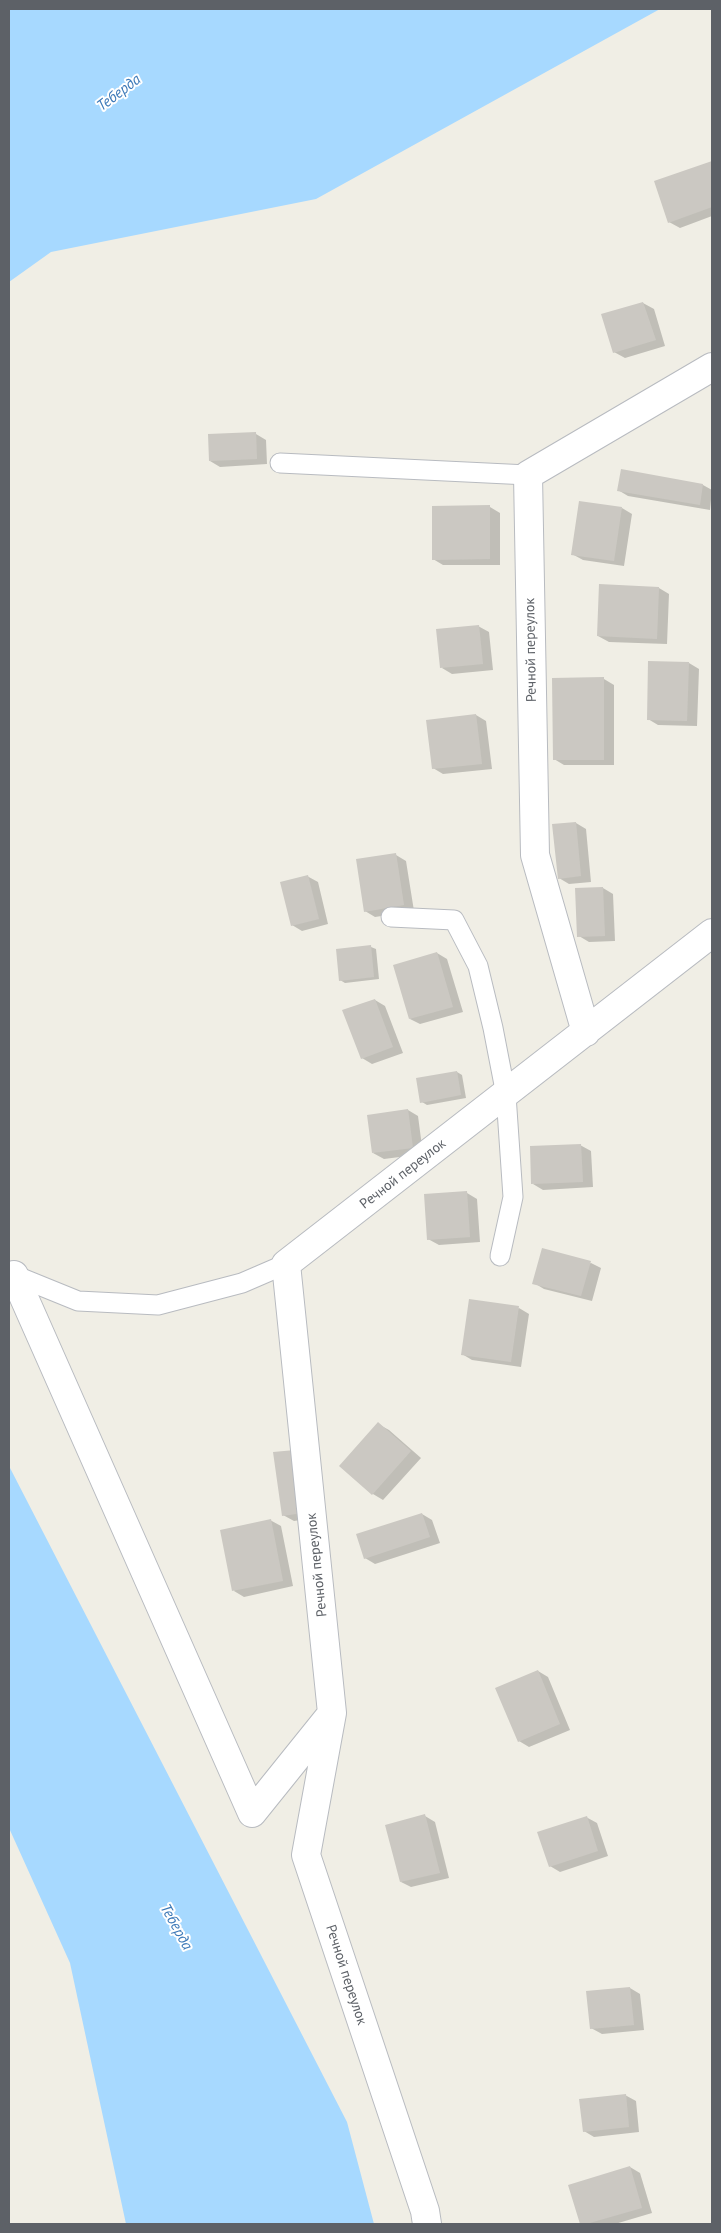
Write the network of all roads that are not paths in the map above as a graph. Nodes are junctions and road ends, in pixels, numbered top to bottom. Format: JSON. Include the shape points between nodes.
{"nodes":[{"id":1,"x":712,"y":367,"type":"edge"},
{"id":2,"x":280,"y":463,"type":"dead end"},
{"id":3,"x":528,"y":475,"type":"junction"},
{"id":4,"x":391,"y":917,"type":"dead end"},
{"id":5,"x":712,"y":933,"type":"edge"},
{"id":6,"x":586,"y":1032,"type":"junction"},
{"id":7,"x":506,"y":1095,"type":"junction"},
{"id":8,"x":500,"y":1256,"type":"dead end"},
{"id":9,"x":286,"y":1264,"type":"junction"},
{"id":10,"x":14,"y":1275,"type":"joint"},
{"id":11,"x":332,"y":1713,"type":"junction"},
{"id":12,"x":427,"y":2224,"type":"edge"}],
"edges":[{"from":1,"to":3,"type":"street"},
{"from":2,"to":3,"type":"lane"},
{"from":3,"to":6,"type":"street","name":"Речной переулок","via":[[535,854]]},
{"from":4,"to":7,"type":"lane","via":[[454,920],[478,966]]},
{"from":5,"to":6,"type":"street","name":"Речной переулок"},
{"from":6,"to":7,"type":"street","name":"Речной переулок"},
{"from":7,"to":8,"type":"lane","via":[[513,1197]]},
{"from":7,"to":9,"type":"street","name":"Речной переулок"},
{"from":9,"to":10,"type":"lane","via":[[242,1284],[158,1306],[78,1301]]},
{"from":9,"to":11,"type":"street","name":"Речной переулок"},
{"from":10,"to":11,"type":"street","via":[[252,1813]]},
{"from":11,"to":12,"type":"street","name":"Речной переулок","via":[[306,1855]]}]}
